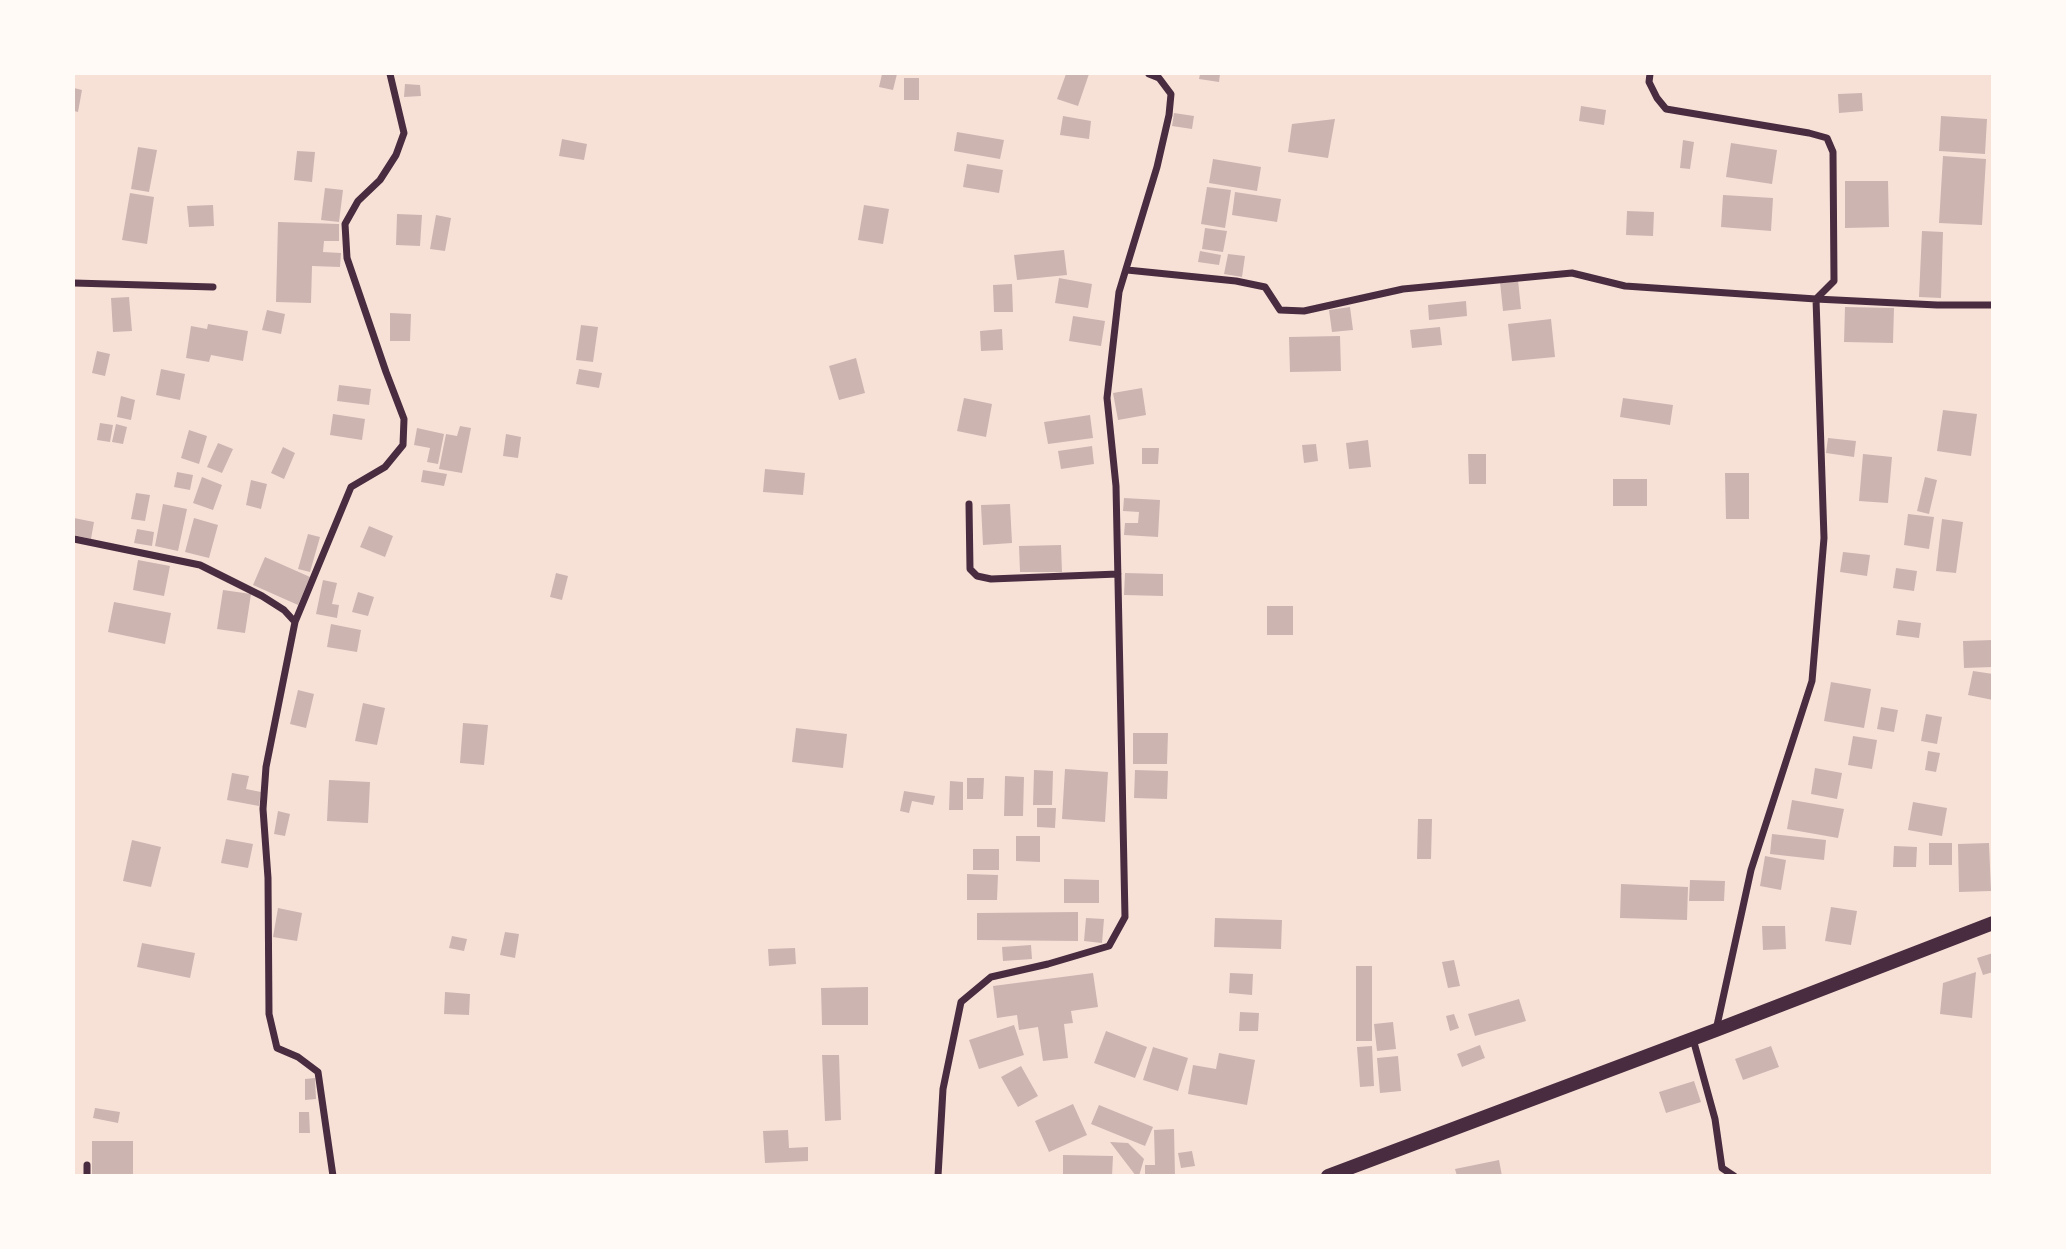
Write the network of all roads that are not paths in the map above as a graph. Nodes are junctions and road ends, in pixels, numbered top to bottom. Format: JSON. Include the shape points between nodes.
{"nodes":[{"id":1,"x":390,"y":74,"type":"edge"},
{"id":2,"x":1150,"y":74,"type":"edge"},
{"id":3,"x":1650,"y":74,"type":"edge"},
{"id":4,"x":1127,"y":270,"type":"junction"},
{"id":5,"x":74,"y":283,"type":"edge"},
{"id":6,"x":213,"y":287,"type":"dead end"},
{"id":7,"x":1815,"y":299,"type":"junction"},
{"id":8,"x":1993,"y":305,"type":"edge"},
{"id":9,"x":970,"y":504,"type":"dead end"},
{"id":10,"x":74,"y":539,"type":"edge"},
{"id":11,"x":1118,"y":574,"type":"junction"},
{"id":12,"x":295,"y":622,"type":"junction"},
{"id":13,"x":1993,"y":923,"type":"edge"},
{"id":14,"x":1716,"y":1030,"type":"junction"},
{"id":15,"x":1693,"y":1039,"type":"junction"},
{"id":16,"x":87,"y":1165,"type":"dead end"},
{"id":17,"x":87,"y":1175,"type":"edge"},
{"id":18,"x":333,"y":1175,"type":"edge"},
{"id":19,"x":938,"y":1175,"type":"edge"},
{"id":20,"x":1328,"y":1175,"type":"edge"},
{"id":21,"x":1734,"y":1175,"type":"edge"}],
"edges":[{"from":1,"to":12,"type":"street","via":[[404,133],[380,180],[358,201],[345,224],[346,258],[404,419],[403,445],[385,467],[351,487]]},
{"from":2,"to":4,"type":"street","via":[[1171,94],[1169,115]]},
{"from":3,"to":7,"type":"street","via":[[1648,82],[1666,109],[1827,138],[1833,152],[1834,281]]},
{"from":4,"to":7,"type":"street","via":[[1265,287],[1280,310],[1304,312],[1403,289],[1572,273],[1625,286]]},
{"from":4,"to":11,"type":"street","via":[[1119,292],[1107,398]]},
{"from":5,"to":6,"type":"street"},
{"from":7,"to":8,"type":"street"},
{"from":7,"to":14,"type":"street","via":[[1824,538],[1812,681],[1751,870]]},
{"from":9,"to":11,"type":"street","via":[[970,569],[977,576]]},
{"from":10,"to":12,"type":"street","via":[[200,565],[262,596]]},
{"from":11,"to":19,"type":"street","via":[[1125,917],[1109,946],[991,977],[961,1002],[943,1089]]},
{"from":12,"to":18,"type":"street","via":[[266,767],[269,1014],[277,1048],[318,1072]]},
{"from":13,"to":14,"type":"highway"},
{"from":14,"to":15,"type":"highway"},
{"from":15,"to":20,"type":"highway"},
{"from":15,"to":21,"type":"street","via":[[1715,1119],[1722,1168]]},
{"from":16,"to":17,"type":"street"}]}
